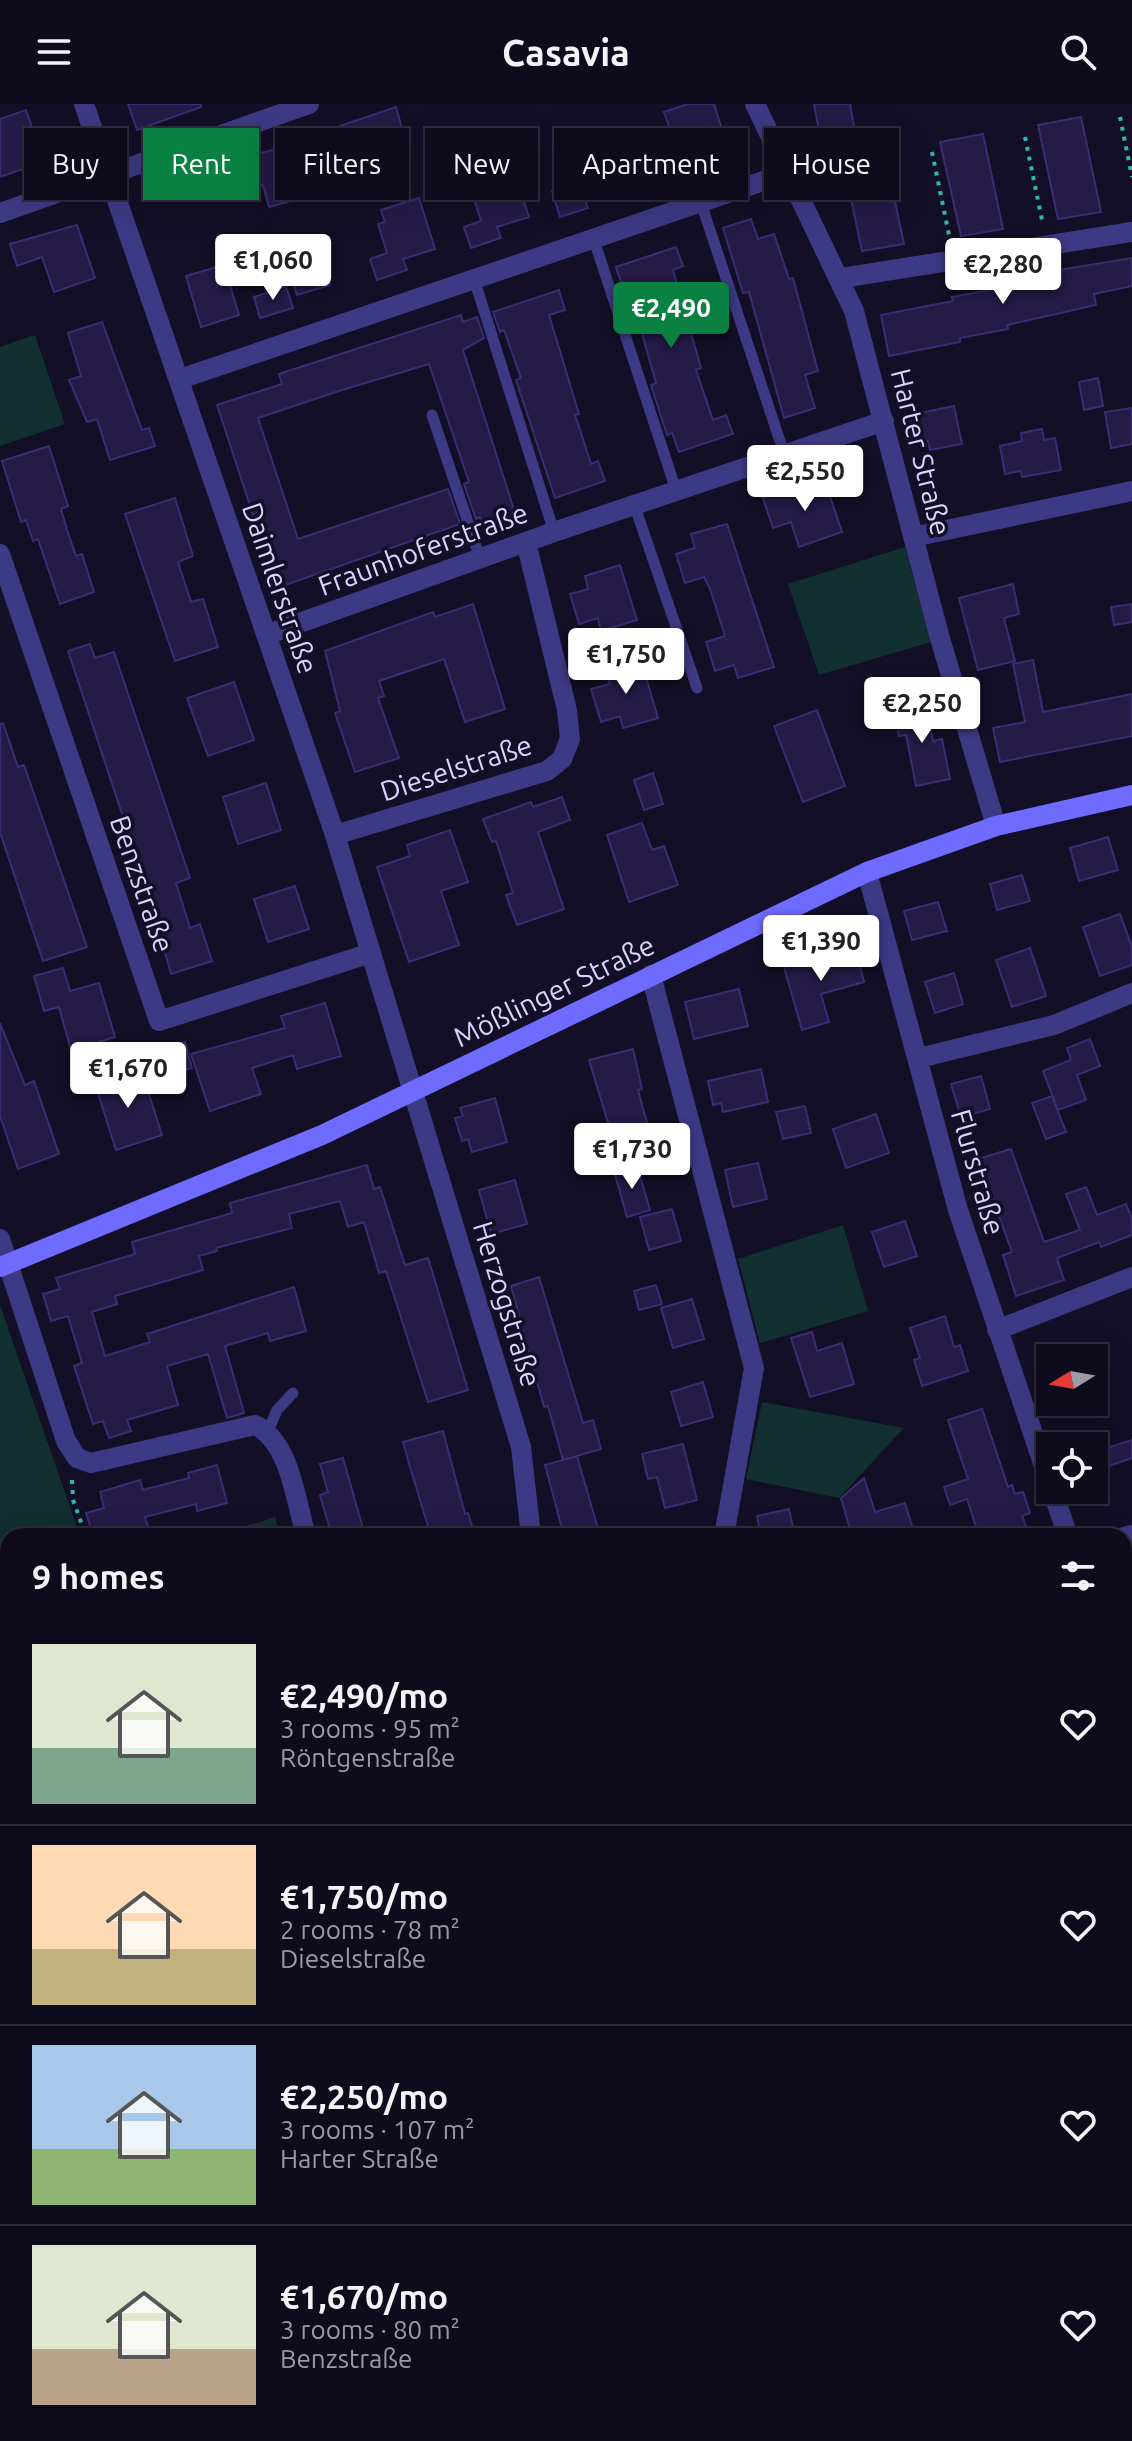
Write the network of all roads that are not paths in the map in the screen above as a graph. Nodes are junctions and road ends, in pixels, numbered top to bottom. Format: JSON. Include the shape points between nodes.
{"nodes":[{"id":1,"x":84,"y":104,"type":"edge"},
{"id":2,"x":309,"y":104,"type":"edge"},
{"id":3,"x":755,"y":104,"type":"edge"},
{"id":4,"x":92,"y":128,"type":"edge"},
{"id":5,"x":766,"y":128,"type":"edge"},
{"id":6,"x":127,"y":167,"type":"edge"},
{"id":7,"x":764,"y":181,"type":"edge"},
{"id":8,"x":36,"y":200,"type":"edge"},
{"id":9,"x":116,"y":200,"type":"edge"},
{"id":10,"x":801,"y":200,"type":"edge"},
{"id":11,"x":701,"y":203,"type":"junction"},
{"id":12,"x":0,"y":213,"type":"edge"},
{"id":13,"x":1132,"y":232,"type":"edge"},
{"id":14,"x":594,"y":240,"type":"junction"},
{"id":15,"x":841,"y":278,"type":"junction"},
{"id":16,"x":475,"y":282,"type":"junction"},
{"id":17,"x":180,"y":379,"type":"junction"},
{"id":18,"x":432,"y":415,"type":"dead end"},
{"id":19,"x":884,"y":421,"type":"junction"},
{"id":20,"x":784,"y":453,"type":"junction"},
{"id":21,"x":676,"y":490,"type":"junction"},
{"id":22,"x":1132,"y":491,"type":"edge"},
{"id":23,"x":634,"y":504,"type":"junction"},
{"id":24,"x":554,"y":532,"type":"junction"},
{"id":25,"x":913,"y":537,"type":"junction"},
{"id":26,"x":526,"y":542,"type":"junction"},
{"id":27,"x":0,"y":554,"type":"edge"},
{"id":28,"x":480,"y":558,"type":"junction"},
{"id":29,"x":266,"y":635,"type":"junction"},
{"id":30,"x":697,"y":688,"type":"dead end"},
{"id":31,"x":1132,"y":795,"type":"edge"},
{"id":32,"x":996,"y":826,"type":"junction"},
{"id":33,"x":335,"y":835,"type":"junction"},
{"id":34,"x":867,"y":872,"type":"junction"},
{"id":35,"x":371,"y":953,"type":"junction"},
{"id":36,"x":651,"y":975,"type":"junction"},
{"id":37,"x":1132,"y":993,"type":"edge"},
{"id":38,"x":919,"y":1058,"type":"junction"},
{"id":39,"x":411,"y":1093,"type":"junction"},
{"id":40,"x":0,"y":1239,"type":"edge"},
{"id":41,"x":4,"y":1265,"type":"edge"},
{"id":42,"x":1132,"y":1277,"type":"edge"},
{"id":43,"x":997,"y":1330,"type":"junction"},
{"id":44,"x":293,"y":1393,"type":"dead end"},
{"id":45,"x":268,"y":1431,"type":"junction"},
{"id":46,"x":1036,"y":1443,"type":"edge"},
{"id":47,"x":1057,"y":1504,"type":"edge"},
{"id":48,"x":304,"y":1528,"type":"edge"},
{"id":49,"x":530,"y":1528,"type":"edge"},
{"id":50,"x":725,"y":1528,"type":"edge"},
{"id":51,"x":1065,"y":1528,"type":"edge"}],
"edges":[{"from":1,"to":4,"type":"street","name":"Daimlerstraße"},
{"from":2,"to":6,"type":"street"},
{"from":3,"to":5,"type":"street","name":"Harter Straße"},
{"from":7,"to":11,"type":"street"},
{"from":8,"to":12,"type":"street"},
{"from":9,"to":17,"type":"street","name":"Daimlerstraße"},
{"from":10,"to":15,"type":"street","name":"Harter Straße"},
{"from":11,"to":14,"type":"street"},
{"from":11,"to":20,"type":"lane"},
{"from":13,"to":15,"type":"street"},
{"from":14,"to":16,"type":"street"},
{"from":14,"to":21,"type":"lane"},
{"from":15,"to":19,"type":"street","name":"Harter Straße"},
{"from":16,"to":17,"type":"street"},
{"from":16,"to":24,"type":"lane","name":"Fraunhoferstraße"},
{"from":17,"to":29,"type":"street","name":"Daimlerstraße"},
{"from":18,"to":28,"type":"lane"},
{"from":19,"to":20,"type":"street","name":"Fraunhoferstraße"},
{"from":19,"to":25,"type":"street","name":"Harter Straße"},
{"from":20,"to":21,"type":"street","name":"Fraunhoferstraße"},
{"from":21,"to":23,"type":"street","name":"Fraunhoferstraße"},
{"from":22,"to":25,"type":"street"},
{"from":23,"to":24,"type":"street","name":"Fraunhoferstraße"},
{"from":23,"to":30,"type":"lane"},
{"from":24,"to":26,"type":"street","name":"Fraunhoferstraße"},
{"from":25,"to":32,"type":"street","name":"Harter Straße"},
{"from":26,"to":28,"type":"street","name":"Fraunhoferstraße"},
{"from":26,"to":33,"type":"street","name":"Dieselstraße","via":[[567,710],[570,739],[562,759],[547,771]]},
{"from":27,"to":35,"type":"street","name":"Benzstraße","via":[[159,1021]]},
{"from":28,"to":29,"type":"street","name":"Fraunhoferstraße"},
{"from":29,"to":33,"type":"street","name":"Daimlerstraße"},
{"from":31,"to":32,"type":"street","name":"Mößlinger Straße"},
{"from":32,"to":34,"type":"street","name":"Mößlinger Straße"},
{"from":33,"to":35,"type":"street","name":"Daimlerstraße"},
{"from":34,"to":36,"type":"street","name":"Mößlinger Straße"},
{"from":34,"to":38,"type":"street","name":"Flurstraße"},
{"from":35,"to":39,"type":"street","name":"Daimlerstraße"},
{"from":36,"to":39,"type":"street","name":"Mößlinger Straße"},
{"from":36,"to":50,"type":"street","via":[[754,1368]]},
{"from":37,"to":38,"type":"street","via":[[1054,1025]]},
{"from":38,"to":43,"type":"street","name":"Flurstraße","via":[[937,1140]]},
{"from":39,"to":41,"type":"street","name":"Mößlinger Straße","via":[[322,1135]]},
{"from":39,"to":49,"type":"street","name":"Herzogstraße","via":[[521,1447]]},
{"from":40,"to":41,"type":"street"},
{"from":41,"to":45,"type":"street","via":[[66,1441],[77,1458],[91,1463],[255,1425]]},
{"from":42,"to":43,"type":"street"},
{"from":43,"to":46,"type":"street","name":"Flurstraße"},
{"from":44,"to":45,"type":"lane","via":[[277,1410]]},
{"from":45,"to":48,"type":"street","via":[[279,1446]]},
{"from":47,"to":51,"type":"street"}]}
